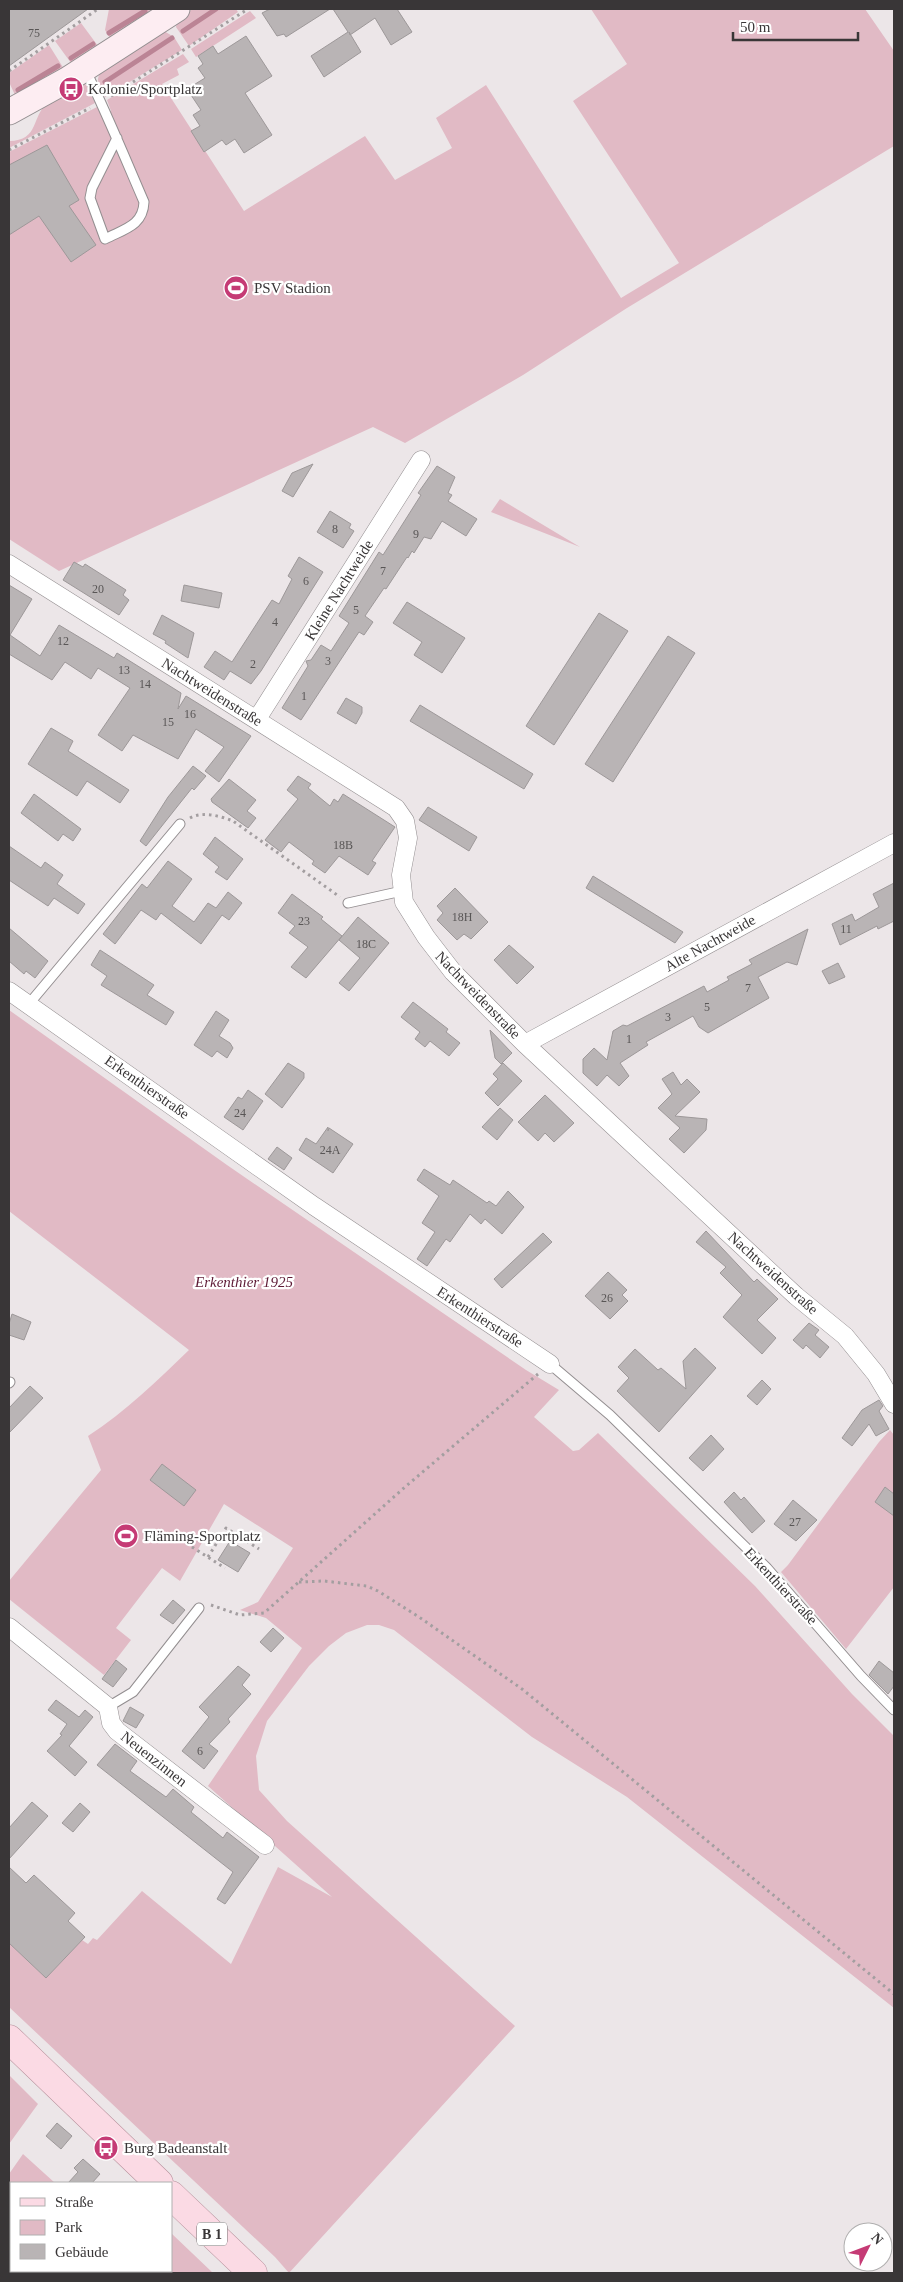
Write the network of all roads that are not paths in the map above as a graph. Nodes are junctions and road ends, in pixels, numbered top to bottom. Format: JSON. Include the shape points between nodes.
{"nodes":[{"id":1,"x":177,"y":9,"type":"edge"},
{"id":2,"x":85,"y":68,"type":"junction"},
{"id":3,"x":9,"y":112,"type":"edge"},
{"id":4,"x":117,"y":138,"type":"junction"},
{"id":5,"x":421,"y":460,"type":"dead end"},
{"id":6,"x":9,"y":564,"type":"edge"},
{"id":7,"x":257,"y":719,"type":"junction"},
{"id":8,"x":180,"y":824,"type":"road end"},
{"id":9,"x":894,"y":843,"type":"edge"},
{"id":10,"x":402,"y":891,"type":"junction"},
{"id":11,"x":348,"y":904,"type":"road end"},
{"id":12,"x":9,"y":991,"type":"edge"},
{"id":13,"x":28,"y":1005,"type":"junction"},
{"id":14,"x":525,"y":1044,"type":"junction"},
{"id":15,"x":550,"y":1364,"type":"joint"},
{"id":16,"x":894,"y":1404,"type":"edge"},
{"id":17,"x":199,"y":1608,"type":"road end"},
{"id":18,"x":9,"y":1627,"type":"edge"},
{"id":19,"x":108,"y":1707,"type":"junction"},
{"id":20,"x":894,"y":1710,"type":"edge"},
{"id":21,"x":265,"y":1845,"type":"dead end"},
{"id":22,"x":9,"y":2038,"type":"edge"},
{"id":23,"x":158,"y":2182,"type":"edge"},
{"id":24,"x":172,"y":2196,"type":"edge"},
{"id":25,"x":253,"y":2273,"type":"edge"}],
"edges":[{"from":1,"to":2,"type":"street"},
{"from":2,"to":3,"type":"street"},
{"from":2,"to":4,"type":"lane"},
{"from":4,"to":4,"type":"lane","via":[[144,202],[144,214],[137,222],[105,239],[90,198]]},
{"from":5,"to":7,"type":"street","name":"Kleine Nachtweide"},
{"from":6,"to":7,"type":"street","name":"Nachtweidenstraße"},
{"from":7,"to":10,"type":"street","name":"Nachtweidenstraße","via":[[401,813],[408,838]]},
{"from":8,"to":13,"type":"lane"},
{"from":9,"to":14,"type":"street","name":"Alte Nachtweide"},
{"from":10,"to":11,"type":"lane"},
{"from":10,"to":14,"type":"street","name":"Nachtweidenstraße","via":[[409,913],[442,959]]},
{"from":12,"to":13,"type":"street","name":"Erkenthierstraße"},
{"from":13,"to":15,"type":"street","name":"Erkenthierstraße","via":[[314,1206]]},
{"from":14,"to":16,"type":"street","name":"Nachtweidenstraße","via":[[796,1296],[845,1336],[876,1374]]},
{"from":15,"to":20,"type":"lane","name":"Erkenthierstraße","via":[[610,1414],[767,1568]]},
{"from":17,"to":19,"type":"lane","via":[[133,1692]]},
{"from":18,"to":19,"type":"street","name":"Neuenzinnen"},
{"from":19,"to":21,"type":"street","name":"Neuenzinnen","via":[[111,1723],[118,1731]]},
{"from":22,"to":23,"type":"main road"},
{"from":24,"to":25,"type":"main road","number":"B 1"}]}
